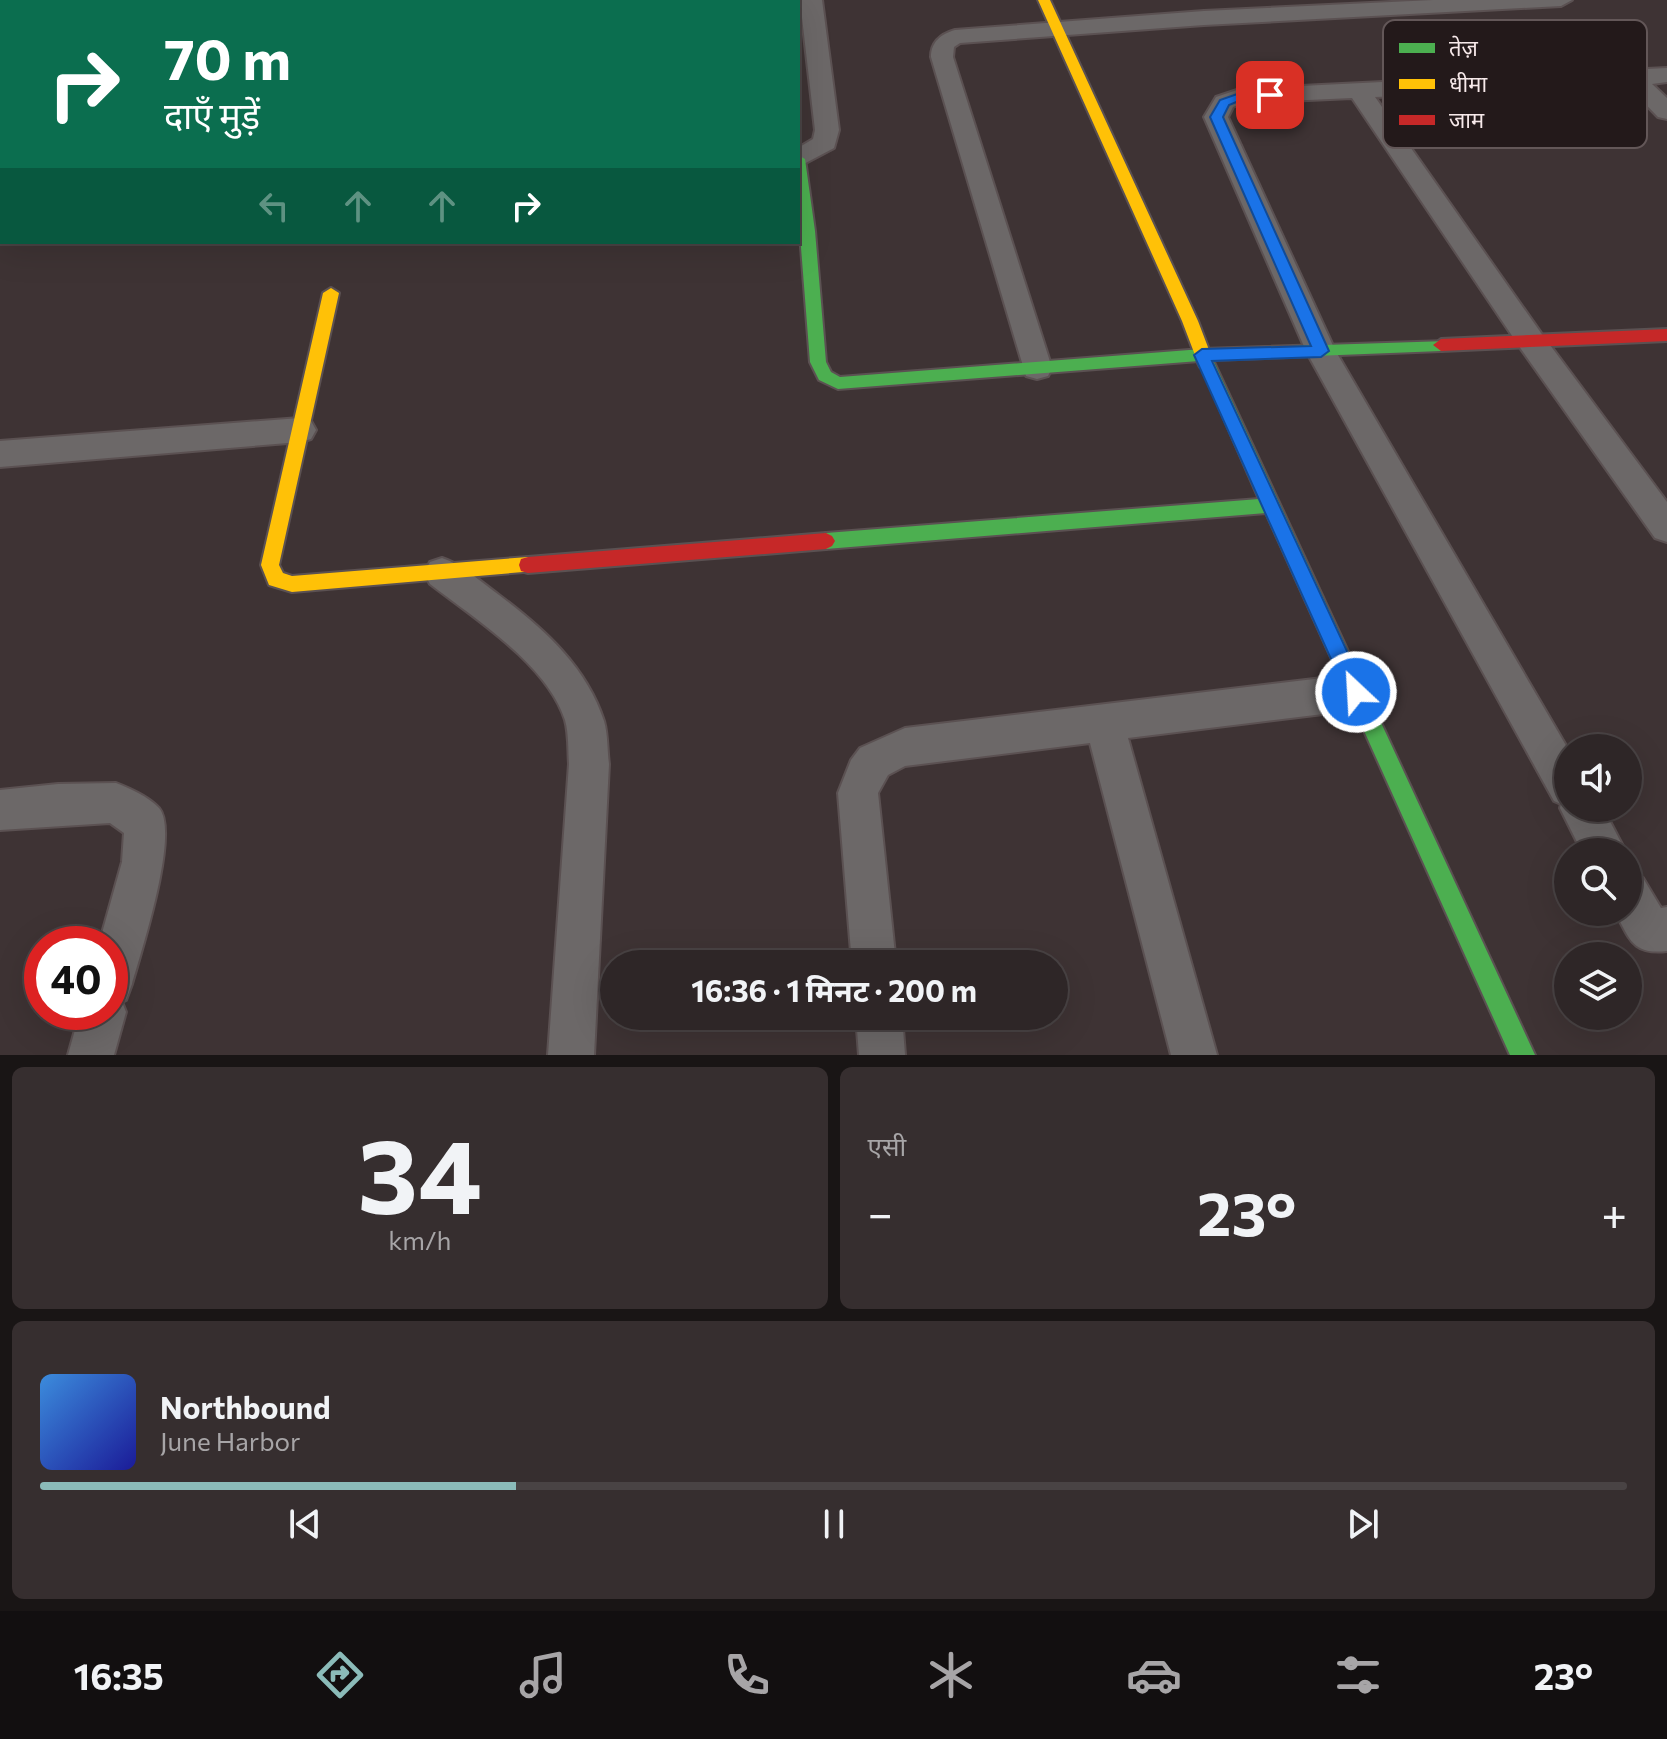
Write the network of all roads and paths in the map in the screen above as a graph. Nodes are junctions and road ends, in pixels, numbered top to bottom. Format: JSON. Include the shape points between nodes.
{"nodes":[{"id":1,"x":811,"y":0,"type":"edge"},
{"id":2,"x":1044,"y":0,"type":"edge"},
{"id":3,"x":1561,"y":0,"type":"edge"},
{"id":4,"x":1292,"y":6,"type":"edge"},
{"id":5,"x":1058,"y":30,"type":"junction"},
{"id":6,"x":1667,"y":75,"type":"edge"},
{"id":7,"x":1647,"y":77,"type":"edge"},
{"id":8,"x":1383,"y":90,"type":"edge"},
{"id":9,"x":1359,"y":91,"type":"junction"},
{"id":10,"x":1647,"y":92,"type":"edge"},
{"id":11,"x":1667,"y":112,"type":"edge"},
{"id":12,"x":1383,"y":126,"type":"edge"},
{"id":13,"x":1398,"y":148,"type":"edge"},
{"id":14,"x":800,"y":158,"type":"edge"},
{"id":15,"x":800,"y":173,"type":"edge"},
{"id":16,"x":331,"y":293,"type":"dead end"},
{"id":17,"x":1667,"y":335,"type":"edge"},
{"id":18,"x":1531,"y":341,"type":"junction"},
{"id":19,"x":1321,"y":351,"type":"junction"},
{"id":20,"x":1202,"y":355,"type":"junction"},
{"id":21,"x":1037,"y":368,"type":"junction"},
{"id":22,"x":300,"y":430,"type":"junction"},
{"id":23,"x":0,"y":454,"type":"edge"},
{"id":24,"x":1270,"y":505,"type":"junction"},
{"id":25,"x":1667,"y":528,"type":"edge"},
{"id":26,"x":442,"y":573,"type":"junction"},
{"id":27,"x":1356,"y":692,"type":"junction"},
{"id":28,"x":1104,"y":723,"type":"junction"},
{"id":29,"x":1554,"y":762,"type":"edge"},
{"id":30,"x":0,"y":810,"type":"edge"},
{"id":31,"x":1642,"y":917,"type":"edge"},
{"id":32,"x":126,"y":926,"type":"edge"},
{"id":33,"x":1667,"y":929,"type":"edge"},
{"id":34,"x":873,"y":950,"type":"edge"},
{"id":35,"x":98,"y":1030,"type":"edge"},
{"id":36,"x":880,"y":1030,"type":"edge"},
{"id":37,"x":91,"y":1055,"type":"edge"},
{"id":38,"x":571,"y":1055,"type":"edge"},
{"id":39,"x":882,"y":1055,"type":"edge"},
{"id":40,"x":1194,"y":1055,"type":"edge"},
{"id":41,"x":1523,"y":1055,"type":"edge"}],
"edges":[{"from":1,"to":14,"type":"street","via":[[827,130],[825,143]]},
{"from":2,"to":5,"type":"street"},
{"from":3,"to":4,"type":"street"},
{"from":4,"to":5,"type":"street"},
{"from":5,"to":20,"type":"street"},
{"from":5,"to":21,"type":"street","via":[[955,37],[941,49]]},
{"from":6,"to":7,"type":"street"},
{"from":8,"to":9,"type":"street"},
{"from":9,"to":12,"type":"street"},
{"from":9,"to":19,"type":"street","via":[[1240,96],[1224,102],[1216,117]]},
{"from":10,"to":11,"type":"street"},
{"from":13,"to":18,"type":"street"},
{"from":15,"to":21,"type":"street","via":[[818,362],[825,376],[838,383],[858,383]]},
{"from":16,"to":22,"type":"street"},
{"from":17,"to":18,"type":"street"},
{"from":18,"to":19,"type":"street"},
{"from":18,"to":25,"type":"street"},
{"from":19,"to":20,"type":"street"},
{"from":19,"to":29,"type":"street"},
{"from":20,"to":21,"type":"street"},
{"from":20,"to":24,"type":"street"},
{"from":22,"to":23,"type":"street"},
{"from":22,"to":26,"type":"street","via":[[270,565],[276,579],[316,584]]},
{"from":24,"to":26,"type":"street"},
{"from":24,"to":27,"type":"street"},
{"from":26,"to":38,"type":"street","via":[[509,625],[561,675],[584,720],[589,764]]},
{"from":27,"to":28,"type":"street"},
{"from":27,"to":41,"type":"street"},
{"from":28,"to":34,"type":"street","via":[[905,747],[885,753],[866,768],[858,793]]},
{"from":28,"to":40,"type":"street"},
{"from":30,"to":32,"type":"street","via":[[116,803],[145,823],[143,862]]},
{"from":31,"to":33,"type":"street","via":[[1650,931]]},
{"from":35,"to":37,"type":"street"},
{"from":36,"to":39,"type":"street"}]}
